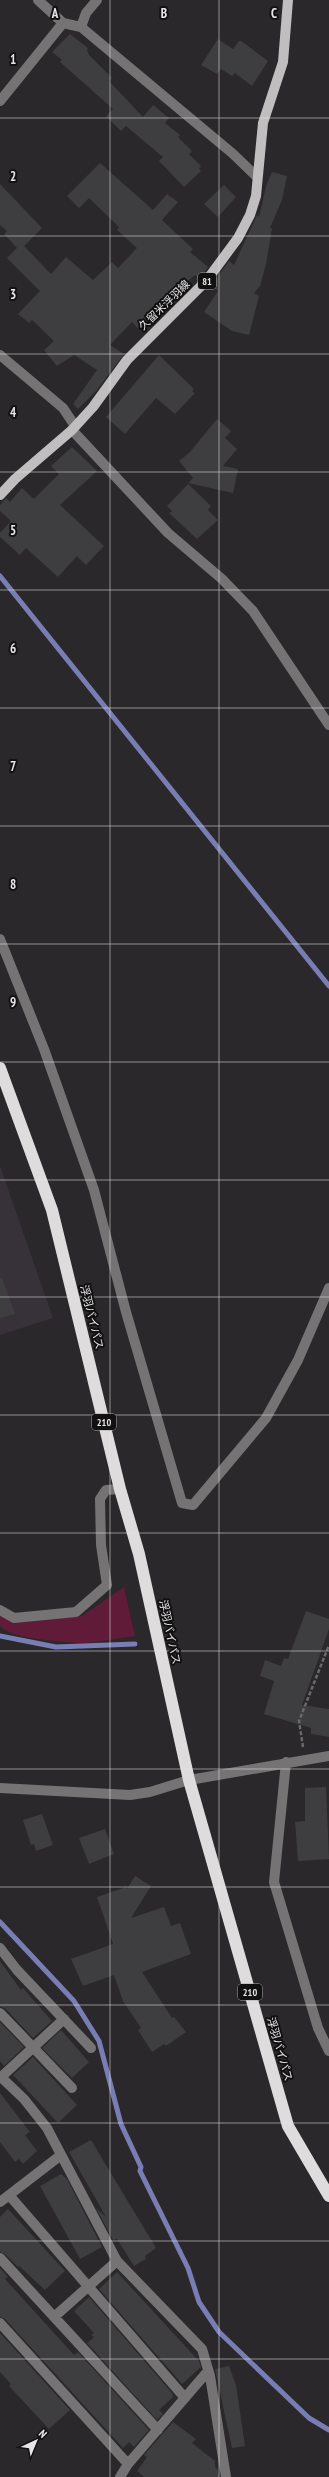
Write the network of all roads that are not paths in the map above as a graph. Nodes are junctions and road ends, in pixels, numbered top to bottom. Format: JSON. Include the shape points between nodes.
{"nodes":[{"id":1,"x":38,"y":0,"type":"edge"},
{"id":2,"x":96,"y":0,"type":"edge"},
{"id":3,"x":288,"y":0,"type":"edge"},
{"id":4,"x":63,"y":23,"type":"junction"},
{"id":5,"x":81,"y":26,"type":"junction"},
{"id":6,"x":0,"y":101,"type":"edge"},
{"id":7,"x":257,"y":177,"type":"junction"},
{"id":8,"x":0,"y":355,"type":"edge"},
{"id":9,"x":73,"y":428,"type":"junction"},
{"id":10,"x":0,"y":495,"type":"edge"},
{"id":11,"x":329,"y":724,"type":"edge"},
{"id":12,"x":0,"y":939,"type":"edge"},
{"id":13,"x":0,"y":1068,"type":"edge"},
{"id":14,"x":329,"y":1288,"type":"edge"},
{"id":15,"x":120,"y":1488,"type":"junction"},
{"id":16,"x":0,"y":1610,"type":"edge"},
{"id":17,"x":329,"y":1756,"type":"edge"},
{"id":18,"x":286,"y":1762,"type":"junction"},
{"id":19,"x":189,"y":1780,"type":"junction"},
{"id":20,"x":0,"y":1788,"type":"edge"},
{"id":21,"x":0,"y":1948,"type":"edge"},
{"id":22,"x":0,"y":2013,"type":"edge"},
{"id":23,"x":64,"y":2019,"type":"junction"},
{"id":24,"x":33,"y":2048,"type":"junction"},
{"id":25,"x":91,"y":2048,"type":"dead end"},
{"id":26,"x":329,"y":2051,"type":"edge"},
{"id":27,"x":1,"y":2078,"type":"edge"},
{"id":28,"x":72,"y":2088,"type":"dead end"},
{"id":29,"x":61,"y":2155,"type":"junction"},
{"id":30,"x":9,"y":2195,"type":"junction"},
{"id":31,"x":329,"y":2196,"type":"edge"},
{"id":32,"x":0,"y":2202,"type":"edge"},
{"id":33,"x":0,"y":2258,"type":"edge"},
{"id":34,"x":117,"y":2261,"type":"junction"},
{"id":35,"x":88,"y":2287,"type":"junction"},
{"id":36,"x":54,"y":2317,"type":"junction"},
{"id":37,"x":0,"y":2323,"type":"edge"},
{"id":38,"x":208,"y":2371,"type":"junction"},
{"id":39,"x":185,"y":2398,"type":"junction"},
{"id":40,"x":158,"y":2430,"type":"junction"},
{"id":41,"x":128,"y":2464,"type":"junction"},
{"id":42,"x":120,"y":2477,"type":"edge"},
{"id":43,"x":226,"y":2477,"type":"edge"}],
"edges":[{"from":1,"to":4,"type":"street"},
{"from":2,"to":5,"type":"street","via":[[86,13]]},
{"from":3,"to":7,"type":"main road","name":"久留米浮羽線","number":"81","via":[[283,62],[263,123]]},
{"from":4,"to":5,"type":"street"},
{"from":4,"to":6,"type":"street"},
{"from":5,"to":7,"type":"street"},
{"from":7,"to":9,"type":"main road","name":"久留米浮羽線","number":"81","via":[[256,196],[250,215],[224,258],[189,300],[127,360],[93,408]]},
{"from":8,"to":9,"type":"street","via":[[63,408]]},
{"from":9,"to":10,"type":"main road","name":"久留米浮羽線","number":"81"},
{"from":9,"to":11,"type":"street","via":[[168,534],[222,579],[253,611]]},
{"from":12,"to":14,"type":"street","via":[[44,1049],[94,1190],[128,1319],[182,1503],[193,1505],[266,1418],[298,1360]]},
{"from":13,"to":15,"type":"highway","name":"浮羽バイパス","number":"210","via":[[52,1210]]},
{"from":15,"to":16,"type":"street","via":[[106,1490],[100,1499],[101,1545],[107,1585],[76,1612],[14,1618]]},
{"from":15,"to":19,"type":"highway","name":"浮羽バイパス","number":"210","via":[[139,1554]]},
{"from":17,"to":18,"type":"street"},
{"from":18,"to":19,"type":"street"},
{"from":18,"to":26,"type":"street","via":[[274,1882],[318,2028]]},
{"from":19,"to":20,"type":"street","via":[[150,1792],[130,1795]]},
{"from":19,"to":31,"type":"highway","name":"浮羽バイパス","number":"210","via":[[288,2126]]},
{"from":21,"to":23,"type":"street","via":[[17,1970]]},
{"from":22,"to":24,"type":"street"},
{"from":23,"to":24,"type":"street"},
{"from":23,"to":25,"type":"street"},
{"from":24,"to":27,"type":"street"},
{"from":24,"to":28,"type":"street"},
{"from":27,"to":29,"type":"street","via":[[24,2099],[47,2128]]},
{"from":29,"to":30,"type":"street"},
{"from":29,"to":34,"type":"street"},
{"from":30,"to":32,"type":"street"},
{"from":30,"to":35,"type":"street"},
{"from":33,"to":36,"type":"street"},
{"from":34,"to":35,"type":"street"},
{"from":34,"to":38,"type":"street","via":[[202,2349]]},
{"from":35,"to":36,"type":"street"},
{"from":35,"to":39,"type":"street"},
{"from":36,"to":40,"type":"street"},
{"from":37,"to":41,"type":"street"},
{"from":38,"to":39,"type":"street"},
{"from":38,"to":43,"type":"street"},
{"from":39,"to":40,"type":"street"},
{"from":40,"to":41,"type":"street"},
{"from":41,"to":42,"type":"street"}]}
